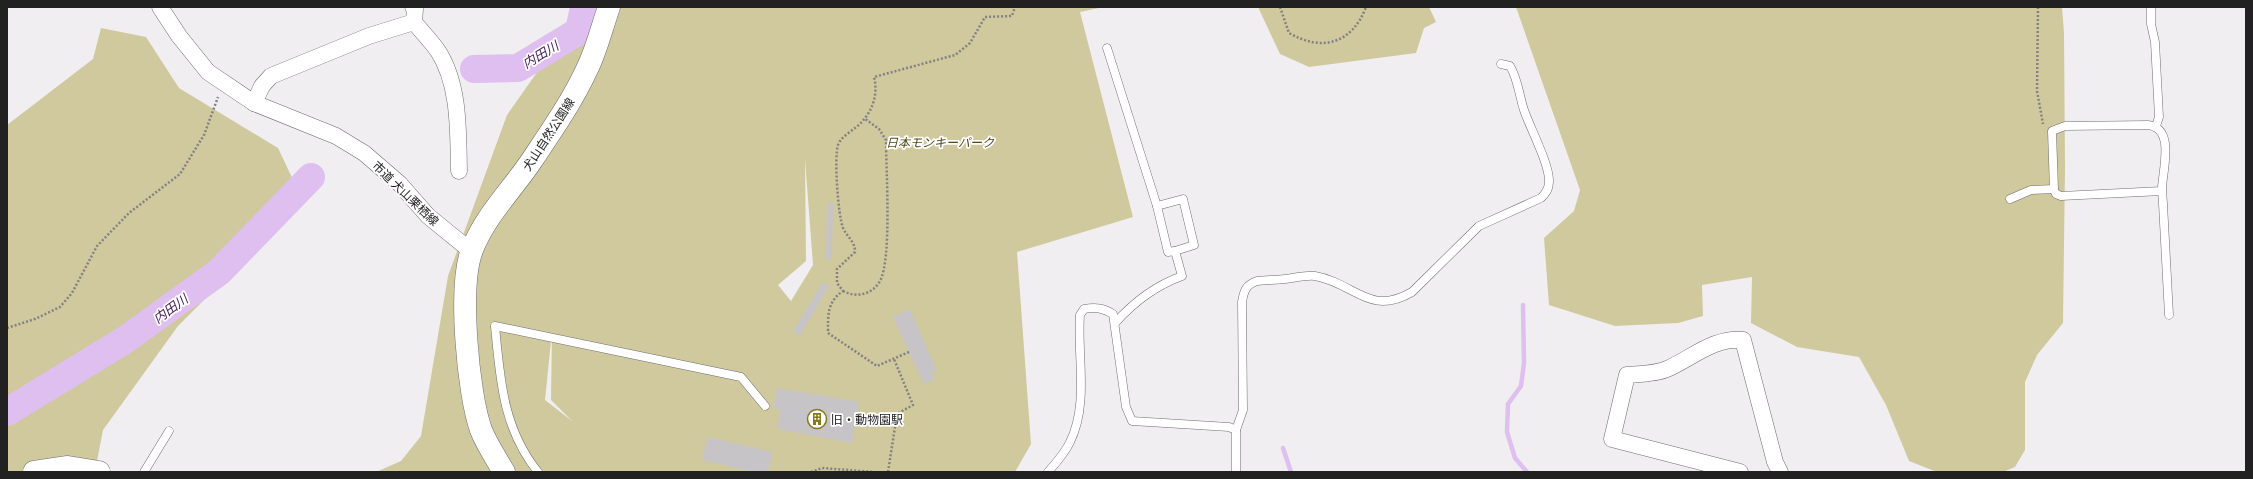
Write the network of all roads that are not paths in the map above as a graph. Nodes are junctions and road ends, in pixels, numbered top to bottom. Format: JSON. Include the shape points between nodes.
{"nodes":[{"id":1,"x":160,"y":7,"type":"edge"},
{"id":2,"x":609,"y":7,"type":"edge"},
{"id":3,"x":2151,"y":7,"type":"edge"},
{"id":4,"x":413,"y":15,"type":"edge"},
{"id":5,"x":1107,"y":48,"type":"dead end"},
{"id":6,"x":1501,"y":64,"type":"dead end"},
{"id":7,"x":254,"y":103,"type":"junction"},
{"id":8,"x":2156,"y":126,"type":"junction"},
{"id":9,"x":459,"y":171,"type":"dead end"},
{"id":10,"x":2054,"y":189,"type":"junction"},
{"id":11,"x":2162,"y":191,"type":"junction"},
{"id":12,"x":2010,"y":199,"type":"dead end"},
{"id":13,"x":1157,"y":206,"type":"junction"},
{"id":14,"x":1175,"y":251,"type":"junction"},
{"id":15,"x":471,"y":252,"type":"junction"},
{"id":16,"x":2169,"y":315,"type":"dead end"},
{"id":17,"x":1116,"y":323,"type":"junction"},
{"id":18,"x":765,"y":406,"type":"dead end"},
{"id":19,"x":169,"y":430,"type":"dead end"},
{"id":20,"x":1236,"y":430,"type":"junction"},
{"id":21,"x":34,"y":472,"type":"edge"},
{"id":22,"x":99,"y":472,"type":"edge"},
{"id":23,"x":144,"y":472,"type":"edge"},
{"id":24,"x":504,"y":472,"type":"edge"},
{"id":25,"x":538,"y":472,"type":"edge"},
{"id":26,"x":1048,"y":472,"type":"edge"},
{"id":27,"x":1236,"y":472,"type":"edge"},
{"id":28,"x":1740,"y":472,"type":"edge"},
{"id":29,"x":1780,"y":472,"type":"edge"}],
"edges":[{"from":1,"to":7,"type":"street","name":"市道 犬山栗栖線","via":[[208,72]]},
{"from":2,"to":15,"type":"street","name":"犬山自然公園線","via":[[589,67],[562,115],[531,162],[483,225]]},
{"from":3,"to":8,"type":"lane","via":[[2159,117]]},
{"from":4,"to":7,"type":"street","via":[[271,76],[262,86]]},
{"from":4,"to":9,"type":"street","via":[[438,51],[449,73],[455,103]]},
{"from":5,"to":13,"type":"lane"},
{"from":6,"to":20,"type":"lane","via":[[1510,66],[1514,73],[1524,109],[1547,168],[1550,181],[1548,190],[1541,198],[1479,226],[1412,292],[1401,298],[1379,302],[1324,278],[1313,276],[1249,284],[1244,290],[1242,302],[1242,410]]},
{"from":7,"to":15,"type":"street","name":"市道 犬山栗栖線","via":[[336,136],[364,153],[400,184],[428,216]]},
{"from":8,"to":10,"type":"lane","via":[[2065,126],[2052,131]]},
{"from":8,"to":11,"type":"lane","via":[[2166,141]]},
{"from":10,"to":11,"type":"lane","via":[[2056,194],[2061,196]]},
{"from":10,"to":12,"type":"lane","via":[[2031,190]]},
{"from":11,"to":16,"type":"lane"},
{"from":13,"to":14,"type":"lane","via":[[1168,252]]},
{"from":13,"to":14,"type":"lane","via":[[1183,199],[1194,246]]},
{"from":14,"to":17,"type":"lane","via":[[1182,276],[1158,288],[1124,313]]},
{"from":15,"to":24,"type":"street","via":[[466,279],[465,320],[474,403],[481,430]]},
{"from":17,"to":20,"type":"lane","via":[[1126,407],[1132,420],[1229,427]]},
{"from":17,"to":26,"type":"lane","via":[[1113,314],[1104,309],[1084,309],[1080,315],[1080,399],[1077,426],[1070,444]]},
{"from":18,"to":25,"type":"lane","via":[[741,377],[495,326],[507,416],[516,438]]},
{"from":19,"to":23,"type":"lane"},
{"from":20,"to":27,"type":"lane"},
{"from":21,"to":22,"type":"street","via":[[68,467]]},
{"from":28,"to":29,"type":"street","via":[[1612,439],[1627,375],[1665,370],[1703,349],[1730,339],[1743,340],[1775,462]]}]}
